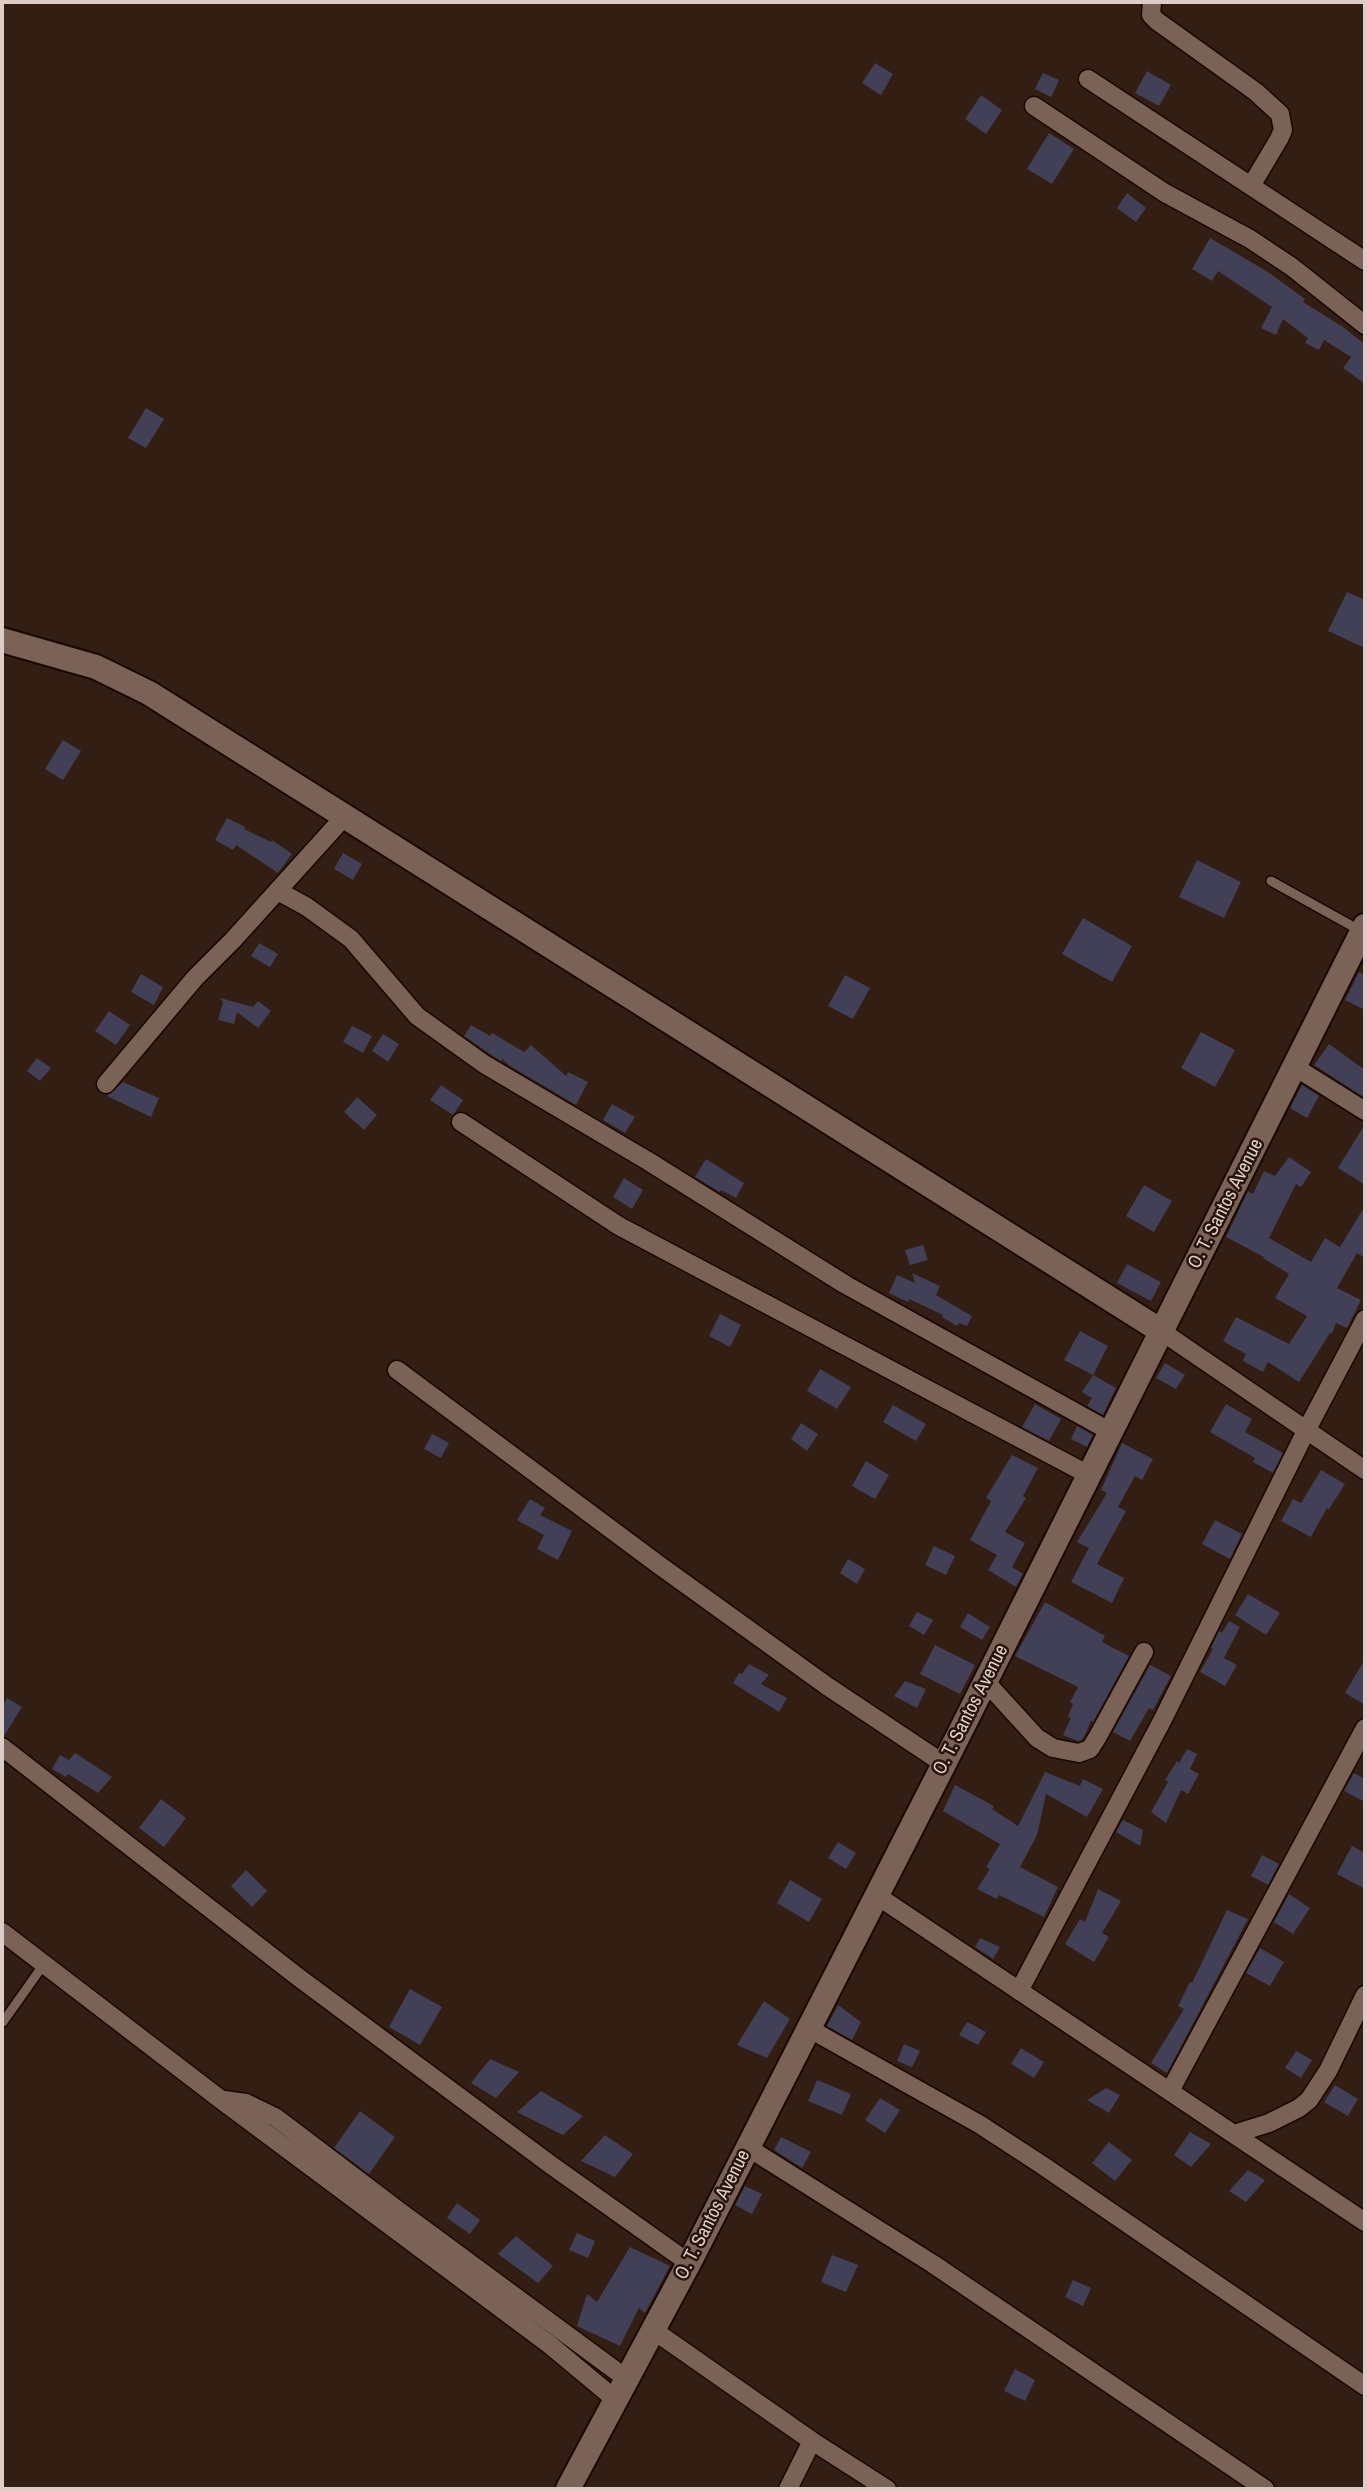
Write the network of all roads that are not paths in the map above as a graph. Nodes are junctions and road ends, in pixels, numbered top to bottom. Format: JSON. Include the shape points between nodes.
{"nodes":[{"id":1,"x":1152,"y":2,"type":"edge"},
{"id":2,"x":1088,"y":79,"type":"dead end"},
{"id":3,"x":1034,"y":106,"type":"dead end"},
{"id":4,"x":1251,"y":186,"type":"junction"},
{"id":5,"x":1365,"y":261,"type":"edge"},
{"id":6,"x":1365,"y":325,"type":"edge"},
{"id":7,"x":2,"y":640,"type":"edge"},
{"id":8,"x":345,"y":816,"type":"junction"},
{"id":9,"x":1271,"y":881,"type":"dead end"},
{"id":10,"x":278,"y":891,"type":"junction"},
{"id":11,"x":1364,"y":929,"type":"edge"},
{"id":12,"x":1294,"y":1068,"type":"junction"},
{"id":13,"x":106,"y":1084,"type":"dead end"},
{"id":14,"x":1365,"y":1111,"type":"edge"},
{"id":15,"x":461,"y":1122,"type":"dead end"},
{"id":16,"x":1365,"y":1319,"type":"edge"},
{"id":17,"x":1161,"y":1332,"type":"junction"},
{"id":18,"x":397,"y":1370,"type":"dead end"},
{"id":19,"x":1306,"y":1431,"type":"junction"},
{"id":20,"x":1111,"y":1432,"type":"junction"},
{"id":21,"x":1365,"y":1470,"type":"edge"},
{"id":22,"x":1089,"y":1475,"type":"junction"},
{"id":23,"x":1144,"y":1652,"type":"dead end"},
{"id":24,"x":985,"y":1681,"type":"junction"},
{"id":25,"x":1365,"y":1728,"type":"edge"},
{"id":26,"x":2,"y":1747,"type":"edge"},
{"id":27,"x":944,"y":1763,"type":"junction"},
{"id":28,"x":876,"y":1895,"type":"junction"},
{"id":29,"x":2,"y":1932,"type":"edge"},
{"id":30,"x":44,"y":1964,"type":"junction"},
{"id":31,"x":1019,"y":1991,"type":"junction"},
{"id":32,"x":1365,"y":1995,"type":"edge"},
{"id":33,"x":3,"y":2022,"type":"edge"},
{"id":34,"x":808,"y":2028,"type":"junction"},
{"id":35,"x":1170,"y":2091,"type":"junction"},
{"id":36,"x":1234,"y":2134,"type":"junction"},
{"id":37,"x":747,"y":2147,"type":"junction"},
{"id":38,"x":1365,"y":2222,"type":"edge"},
{"id":39,"x":689,"y":2263,"type":"junction"},
{"id":40,"x":653,"y":2330,"type":"junction"},
{"id":41,"x":1365,"y":2386,"type":"edge"},
{"id":42,"x":622,"y":2389,"type":"junction"},
{"id":43,"x":812,"y":2441,"type":"junction"},
{"id":44,"x":568,"y":2489,"type":"edge"},
{"id":45,"x":788,"y":2489,"type":"edge"},
{"id":46,"x":887,"y":2489,"type":"edge"},
{"id":47,"x":1265,"y":2489,"type":"edge"}],
"edges":[{"from":1,"to":4,"type":"street","via":[[1151,15],[1157,21],[1280,114],[1283,130]]},
{"from":2,"to":4,"type":"street"},
{"from":3,"to":6,"type":"street","via":[[1174,199],[1268,251]]},
{"from":4,"to":5,"type":"street"},
{"from":7,"to":8,"type":"street","via":[[96,667],[130,682]]},
{"from":8,"to":10,"type":"street"},
{"from":8,"to":17,"type":"street"},
{"from":9,"to":11,"type":"lane"},
{"from":10,"to":13,"type":"street","via":[[195,978]]},
{"from":10,"to":20,"type":"street","via":[[351,939],[417,1016],[484,1064],[846,1285]]},
{"from":11,"to":12,"type":"street","name":"O. T. Santos Avenue"},
{"from":12,"to":14,"type":"street"},
{"from":12,"to":17,"type":"street","name":"O. T. Santos Avenue"},
{"from":15,"to":22,"type":"street","via":[[619,1226]]},
{"from":16,"to":19,"type":"street"},
{"from":17,"to":19,"type":"street"},
{"from":17,"to":20,"type":"street","name":"O. T. Santos Avenue"},
{"from":18,"to":27,"type":"street","via":[[827,1686]]},
{"from":19,"to":21,"type":"street"},
{"from":19,"to":31,"type":"street","via":[[1163,1718]]},
{"from":20,"to":22,"type":"street","name":"O. T. Santos Avenue"},
{"from":22,"to":24,"type":"street","name":"O. T. Santos Avenue"},
{"from":23,"to":24,"type":"street","via":[[1090,1749],[1079,1753],[1053,1748],[1037,1738]]},
{"from":24,"to":27,"type":"street","name":"O. T. Santos Avenue"},
{"from":25,"to":35,"type":"street"},
{"from":26,"to":39,"type":"street","via":[[298,1977]]},
{"from":27,"to":28,"type":"street","name":"O. T. Santos Avenue"},
{"from":28,"to":31,"type":"street"},
{"from":28,"to":34,"type":"street","name":"O. T. Santos Avenue"},
{"from":29,"to":30,"type":"street"},
{"from":30,"to":33,"type":"lane"},
{"from":30,"to":42,"type":"street","via":[[550,2345]]},
{"from":31,"to":35,"type":"street"},
{"from":32,"to":36,"type":"street","via":[[1309,2100],[1269,2123]]},
{"from":34,"to":37,"type":"street","name":"O. T. Santos Avenue"},
{"from":34,"to":41,"type":"street","via":[[979,2124]]},
{"from":35,"to":36,"type":"street"},
{"from":36,"to":38,"type":"street"},
{"from":37,"to":39,"type":"street","name":"O. T. Santos Avenue"},
{"from":37,"to":47,"type":"street","via":[[933,2264]]},
{"from":39,"to":40,"type":"street","name":"O. T. Santos Avenue"},
{"from":40,"to":42,"type":"street","name":"O. T. Santos Avenue"},
{"from":40,"to":43,"type":"street"},
{"from":42,"to":44,"type":"street","name":"O. T. Santos Avenue"},
{"from":43,"to":45,"type":"street"},
{"from":43,"to":46,"type":"street"}]}
